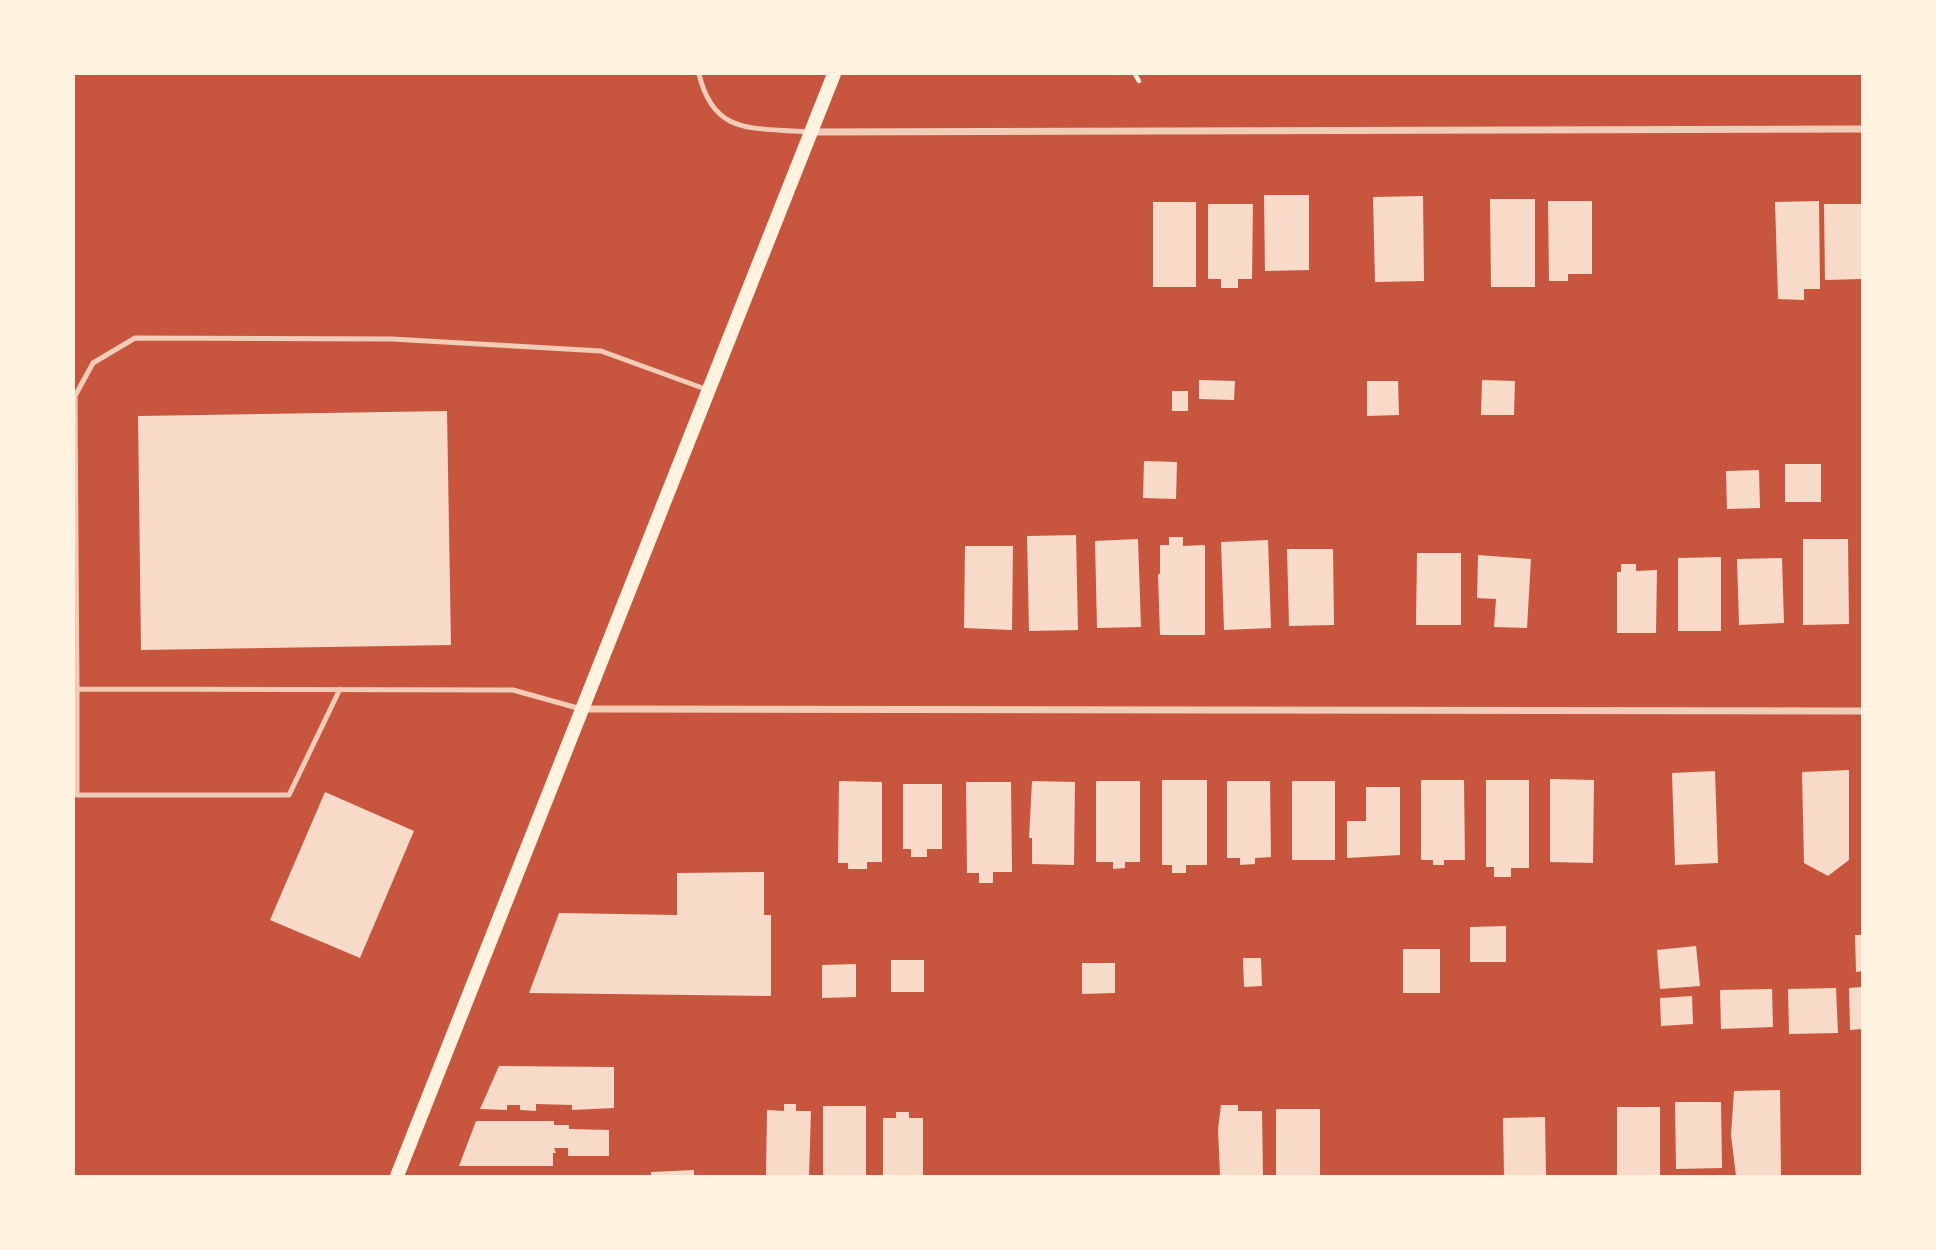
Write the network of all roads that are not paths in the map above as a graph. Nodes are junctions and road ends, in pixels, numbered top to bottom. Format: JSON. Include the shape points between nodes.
{"nodes":[{"id":1,"x":699,"y":74,"type":"edge"},
{"id":2,"x":834,"y":74,"type":"edge"},
{"id":3,"x":1863,"y":129,"type":"edge"},
{"id":4,"x":811,"y":132,"type":"junction"},
{"id":5,"x":708,"y":390,"type":"junction"},
{"id":6,"x":77,"y":689,"type":"junction"},
{"id":7,"x":340,"y":689,"type":"junction"},
{"id":8,"x":582,"y":709,"type":"junction"},
{"id":9,"x":1863,"y":711,"type":"edge"},
{"id":10,"x":397,"y":1177,"type":"edge"}],
"edges":[{"from":1,"to":4,"type":"lane","via":[[705,99],[733,125]]},
{"from":2,"to":4,"type":"main road"},
{"from":3,"to":4,"type":"street"},
{"from":4,"to":5,"type":"main road"},
{"from":5,"to":6,"type":"lane","via":[[601,351],[392,339],[135,338],[93,363],[75,396]]},
{"from":5,"to":8,"type":"main road"},
{"from":6,"to":7,"type":"lane"},
{"from":6,"to":7,"type":"lane","via":[[77,795],[289,795]]},
{"from":7,"to":8,"type":"lane","via":[[513,690]]},
{"from":8,"to":9,"type":"street"},
{"from":8,"to":10,"type":"main road"}]}
